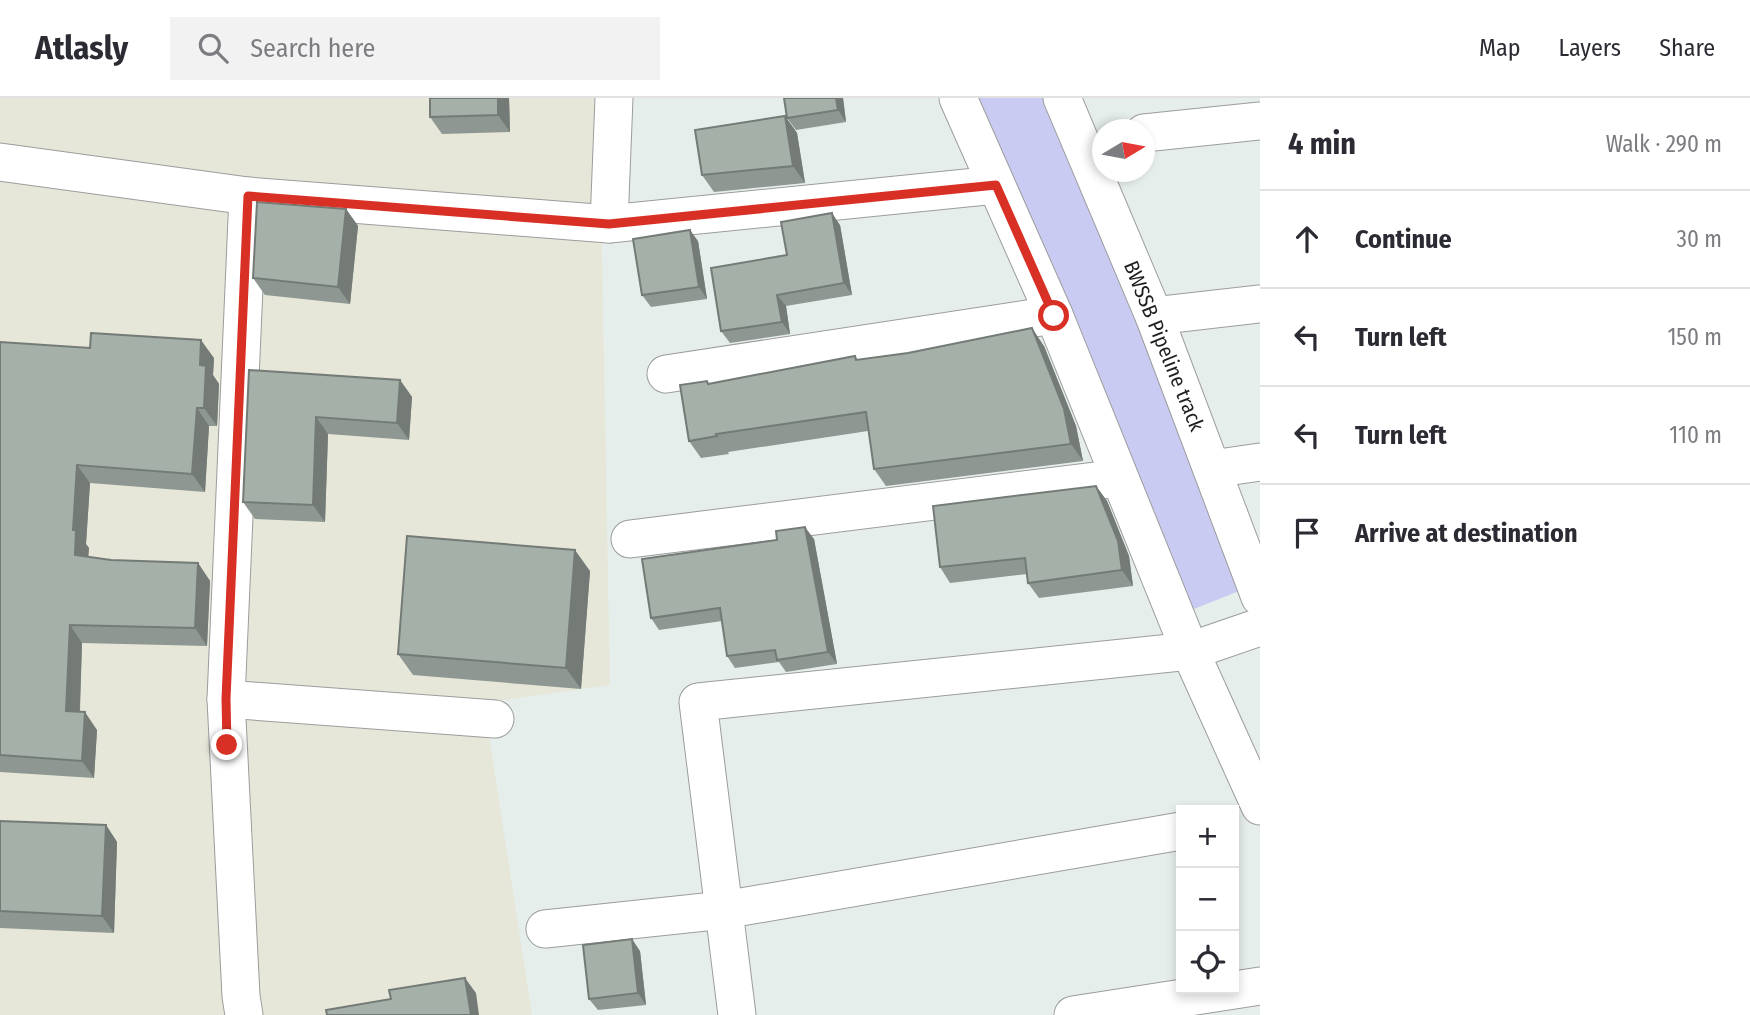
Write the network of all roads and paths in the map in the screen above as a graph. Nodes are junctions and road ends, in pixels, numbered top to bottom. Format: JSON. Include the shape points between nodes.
{"nodes":[{"id":1,"x":614,"y":98,"type":"edge"},
{"id":2,"x":958,"y":98,"type":"edge"},
{"id":3,"x":1062,"y":98,"type":"edge"},
{"id":4,"x":1260,"y":121,"type":"edge"},
{"id":5,"x":1155,"y":132,"type":"edge"},
{"id":6,"x":1091,"y":138,"type":"edge"},
{"id":7,"x":0,"y":162,"type":"edge"},
{"id":8,"x":996,"y":185,"type":"junction"},
{"id":9,"x":248,"y":196,"type":"junction"},
{"id":10,"x":609,"y":224,"type":"junction"},
{"id":11,"x":1260,"y":304,"type":"edge"},
{"id":12,"x":1054,"y":316,"type":"junction"},
{"id":13,"x":1154,"y":316,"type":"junction"},
{"id":14,"x":666,"y":374,"type":"dead end"},
{"id":15,"x":1260,"y":462,"type":"edge"},
{"id":16,"x":1212,"y":469,"type":"junction"},
{"id":17,"x":1119,"y":478,"type":"junction"},
{"id":18,"x":630,"y":539,"type":"dead end"},
{"id":19,"x":1260,"y":597,"type":"edge"},
{"id":20,"x":1260,"y":627,"type":"edge"},
{"id":21,"x":1190,"y":651,"type":"junction"},
{"id":22,"x":226,"y":699,"type":"junction"},
{"id":23,"x":495,"y":719,"type":"dead end"},
{"id":24,"x":1260,"y":806,"type":"edge"},
{"id":25,"x":1260,"y":820,"type":"edge"},
{"id":26,"x":1239,"y":822,"type":"edge"},
{"id":27,"x":1176,"y":832,"type":"edge"},
{"id":28,"x":724,"y":910,"type":"junction"},
{"id":29,"x":545,"y":929,"type":"dead end"},
{"id":30,"x":1260,"y":986,"type":"edge"},
{"id":31,"x":244,"y":1015,"type":"edge"},
{"id":32,"x":737,"y":1015,"type":"edge"},
{"id":33,"x":1073,"y":1015,"type":"edge"}],
"edges":[{"from":1,"to":10,"type":"street"},
{"from":2,"to":8,"type":"street"},
{"from":3,"to":6,"type":"street","name":"BWSSB Pipeline track"},
{"from":4,"to":5,"type":"street"},
{"from":6,"to":13,"type":"street","name":"BWSSB Pipeline track"},
{"from":7,"to":9,"type":"street"},
{"from":8,"to":10,"type":"street"},
{"from":8,"to":12,"type":"street"},
{"from":9,"to":10,"type":"street"},
{"from":9,"to":22,"type":"street"},
{"from":11,"to":13,"type":"street"},
{"from":12,"to":14,"type":"street"},
{"from":12,"to":17,"type":"street"},
{"from":13,"to":16,"type":"street","name":"BWSSB Pipeline track"},
{"from":15,"to":16,"type":"street"},
{"from":16,"to":19,"type":"street","name":"BWSSB Pipeline track"},
{"from":17,"to":18,"type":"street"},
{"from":17,"to":21,"type":"street"},
{"from":20,"to":21,"type":"street"},
{"from":21,"to":24,"type":"street"},
{"from":21,"to":28,"type":"street","via":[[698,702]]},
{"from":22,"to":23,"type":"street"},
{"from":22,"to":31,"type":"street"},
{"from":25,"to":26,"type":"street"},
{"from":27,"to":28,"type":"street"},
{"from":28,"to":29,"type":"street"},
{"from":28,"to":32,"type":"street"},
{"from":30,"to":33,"type":"street"}]}
